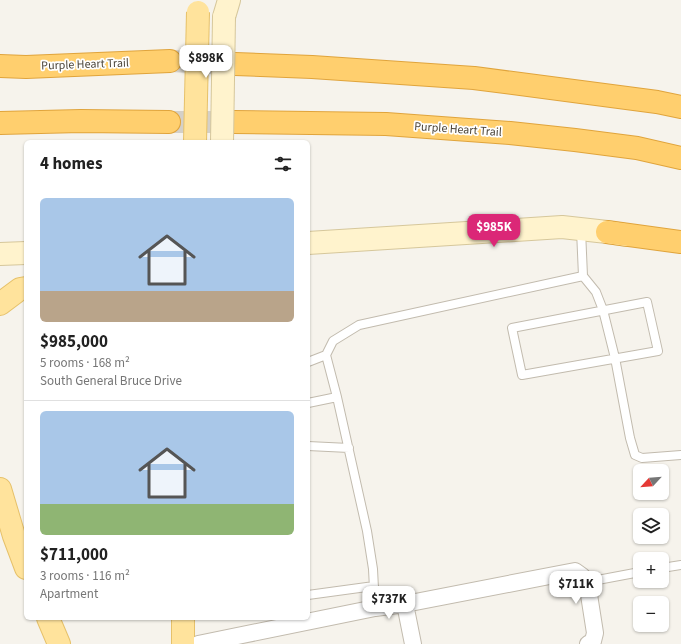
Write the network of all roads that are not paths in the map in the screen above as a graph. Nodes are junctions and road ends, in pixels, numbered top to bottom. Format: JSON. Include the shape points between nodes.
{"nodes":[{"id":1,"x":198,"y":6,"type":"edge"},
{"id":2,"x":226,"y":8,"type":"edge"},
{"id":3,"x":170,"y":61,"type":"tunnel mouth"},
{"id":4,"x":235,"y":64,"type":"tunnel mouth"},
{"id":5,"x":0,"y":66,"type":"edge"},
{"id":6,"x":681,"y":107,"type":"edge"},
{"id":7,"x":169,"y":122,"type":"tunnel mouth"},
{"id":8,"x":234,"y":122,"type":"tunnel mouth"},
{"id":9,"x":0,"y":123,"type":"edge"},
{"id":10,"x":195,"y":140,"type":"edge"},
{"id":11,"x":222,"y":140,"type":"edge"},
{"id":12,"x":681,"y":158,"type":"edge"},
{"id":13,"x":581,"y":228,"type":"junction"},
{"id":14,"x":607,"y":232,"type":"junction"},
{"id":15,"x":681,"y":242,"type":"edge"},
{"id":16,"x":310,"y":243,"type":"edge"},
{"id":17,"x":681,"y":247,"type":"edge"},
{"id":18,"x":0,"y":254,"type":"edge"},
{"id":19,"x":24,"y":254,"type":"edge"},
{"id":20,"x":582,"y":276,"type":"junction"},
{"id":21,"x":24,"y":288,"type":"edge"},
{"id":22,"x":0,"y":304,"type":"edge"},
{"id":23,"x":603,"y":310,"type":"junction"},
{"id":24,"x":326,"y":354,"type":"junction"},
{"id":25,"x":615,"y":358,"type":"junction"},
{"id":26,"x":310,"y":361,"type":"edge"},
{"id":27,"x":337,"y":397,"type":"junction"},
{"id":28,"x":310,"y":404,"type":"edge"},
{"id":29,"x":310,"y":446,"type":"edge"},
{"id":30,"x":349,"y":448,"type":"junction"},
{"id":31,"x":681,"y":455,"type":"edge"},
{"id":32,"x":0,"y":489,"type":"edge"},
{"id":33,"x":24,"y":563,"type":"edge"},
{"id":34,"x":681,"y":565,"type":"edge"},
{"id":35,"x":669,"y":567,"type":"edge"},
{"id":36,"x":633,"y":573,"type":"edge"},
{"id":37,"x":587,"y":582,"type":"junction"},
{"id":38,"x":374,"y":586,"type":"junction"},
{"id":39,"x":310,"y":595,"type":"edge"},
{"id":40,"x":405,"y":604,"type":"junction"},
{"id":41,"x":375,"y":608,"type":"junction"},
{"id":42,"x":49,"y":620,"type":"edge"},
{"id":43,"x":183,"y":620,"type":"edge"},
{"id":44,"x":267,"y":637,"type":"edge"},
{"id":45,"x":59,"y":644,"type":"edge"},
{"id":46,"x":183,"y":644,"type":"edge"},
{"id":47,"x":198,"y":644,"type":"edge"},
{"id":48,"x":413,"y":644,"type":"edge"},
{"id":49,"x":588,"y":644,"type":"edge"}],
"edges":[{"from":1,"to":10,"type":"main road","bridge":true},
{"from":2,"to":11,"type":"main road","bridge":true},
{"from":3,"to":5,"type":"highway","name":"Purple Heart Trail"},
{"from":4,"to":6,"type":"highway","via":[[474,78]]},
{"from":7,"to":9,"type":"highway"},
{"from":8,"to":12,"type":"highway","name":"Purple Heart Trail","via":[[386,124],[510,133],[637,148]]},
{"from":13,"to":14,"type":"main road"},
{"from":13,"to":16,"type":"main road","via":[[562,227]]},
{"from":13,"to":20,"type":"lane"},
{"from":14,"to":15,"type":"highway"},
{"from":14,"to":17,"type":"main road"},
{"from":18,"to":19,"type":"main road"},
{"from":20,"to":23,"type":"lane","via":[[596,292]]},
{"from":20,"to":24,"type":"lane","via":[[359,325],[333,341]]},
{"from":21,"to":22,"type":"main road"},
{"from":23,"to":25,"type":"lane"},
{"from":23,"to":25,"type":"lane","via":[[647,302],[658,351]]},
{"from":23,"to":25,"type":"lane","via":[[512,328],[522,376]]},
{"from":24,"to":26,"type":"lane"},
{"from":24,"to":27,"type":"lane"},
{"from":25,"to":31,"type":"lane","via":[[635,455],[642,458]]},
{"from":27,"to":28,"type":"lane"},
{"from":27,"to":30,"type":"lane"},
{"from":29,"to":30,"type":"lane"},
{"from":30,"to":38,"type":"lane","via":[[367,531]]},
{"from":32,"to":33,"type":"main road"},
{"from":34,"to":35,"type":"lane"},
{"from":36,"to":37,"type":"lane"},
{"from":37,"to":40,"type":"street","via":[[575,571]]},
{"from":37,"to":49,"type":"street","via":[[595,633],[593,641]]},
{"from":38,"to":39,"type":"lane"},
{"from":38,"to":41,"type":"lane"},
{"from":40,"to":41,"type":"street"},
{"from":40,"to":48,"type":"street"},
{"from":41,"to":44,"type":"street"},
{"from":42,"to":45,"type":"main road"},
{"from":43,"to":46,"type":"main road"},
{"from":44,"to":47,"type":"street"}]}
